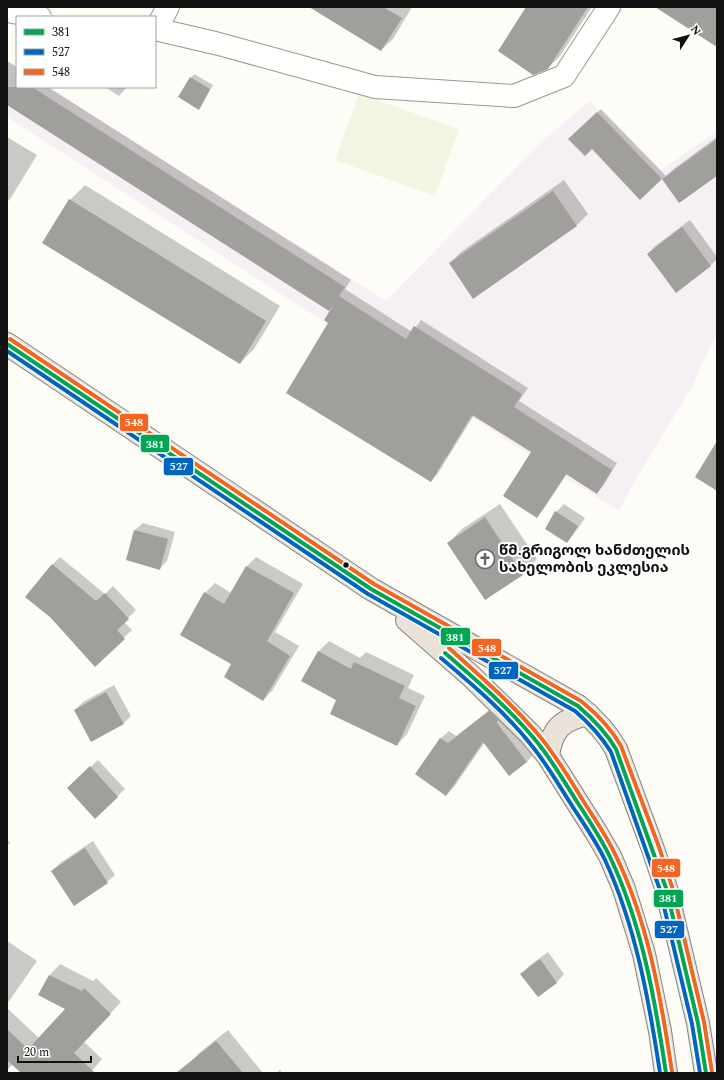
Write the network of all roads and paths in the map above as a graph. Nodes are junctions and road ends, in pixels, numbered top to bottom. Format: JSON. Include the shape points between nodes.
{"nodes":[{"id":1,"x":168,"y":7,"type":"edge"},
{"id":2,"x":609,"y":7,"type":"edge"},
{"id":3,"x":7,"y":11,"type":"edge"},
{"id":4,"x":38,"y":13,"type":"edge"},
{"id":5,"x":156,"y":29,"type":"edge"},
{"id":6,"x":7,"y":344,"type":"edge"},
{"id":7,"x":371,"y":589,"type":"junction"},
{"id":8,"x":588,"y":714,"type":"junction"},
{"id":9,"x":548,"y":756,"type":"junction"},
{"id":10,"x":666,"y":1073,"type":"edge"},
{"id":11,"x":706,"y":1073,"type":"edge"}],
"edges":[{"from":1,"to":5,"type":"street"},
{"from":2,"to":5,"type":"street","via":[[564,76],[514,96],[375,87]]},
{"from":3,"to":4,"type":"street"},
{"from":6,"to":7,"type":"highway"},
{"from":7,"to":8,"type":"highway"},
{"from":7,"to":9,"type":"highway","via":[[471,676],[530,734]]},
{"from":8,"to":9,"type":"highway","via":[[574,717],[557,729]]},
{"from":8,"to":11,"type":"highway","via":[[599,723],[616,749],[653,848],[678,936],[698,1023]]},
{"from":9,"to":10,"type":"highway","via":[[600,838],[624,889],[644,954]]}]}
